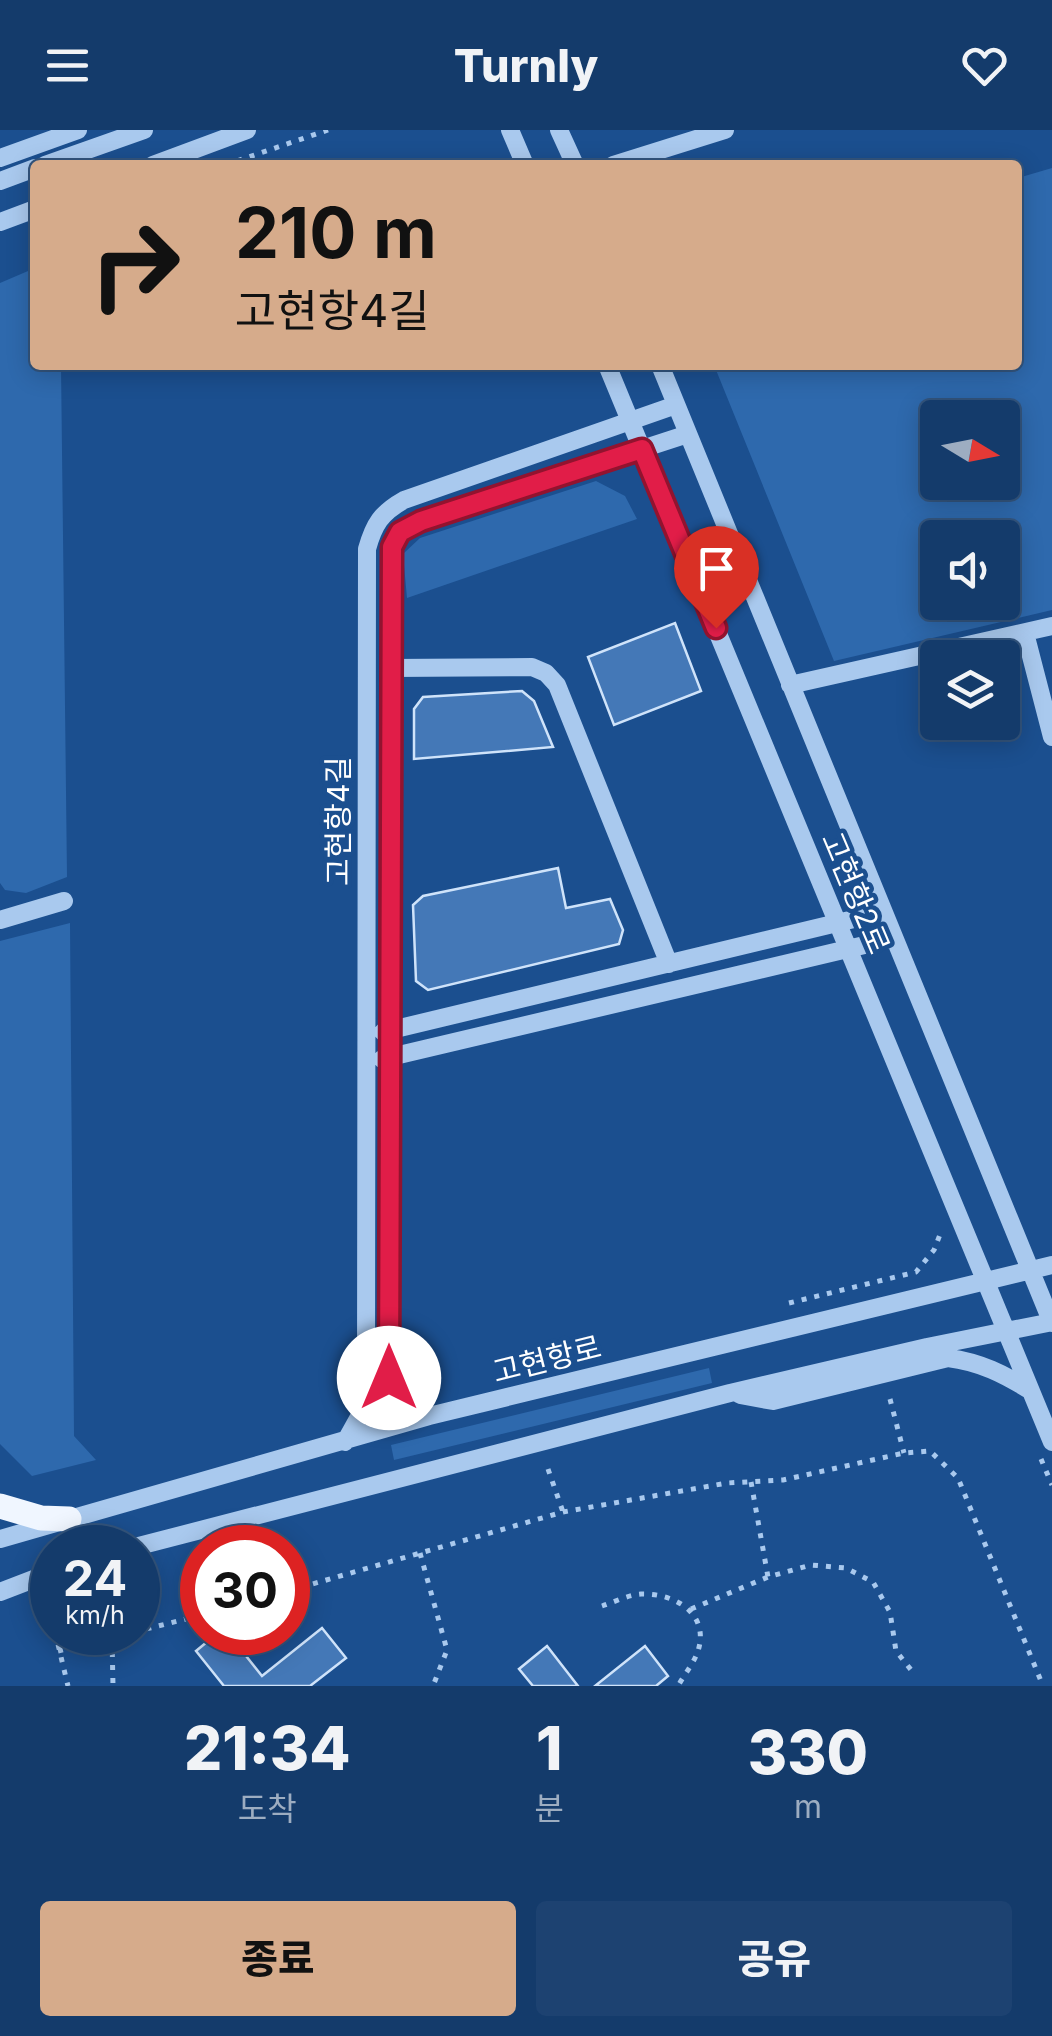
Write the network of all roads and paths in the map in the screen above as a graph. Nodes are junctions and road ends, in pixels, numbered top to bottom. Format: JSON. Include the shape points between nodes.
{"nodes":[{"id":1,"x":78,"y":130,"type":"edge"},
{"id":2,"x":144,"y":130,"type":"edge"},
{"id":3,"x":248,"y":130,"type":"edge"},
{"id":4,"x":328,"y":130,"type":"edge"},
{"id":5,"x":510,"y":130,"type":"edge"},
{"id":6,"x":559,"y":130,"type":"edge"},
{"id":7,"x":725,"y":130,"type":"edge"},
{"id":8,"x":0,"y":158,"type":"edge"},
{"id":9,"x":59,"y":160,"type":"edge"},
{"id":10,"x":167,"y":160,"type":"edge"},
{"id":11,"x":240,"y":160,"type":"edge"},
{"id":12,"x":522,"y":160,"type":"edge"},
{"id":13,"x":573,"y":160,"type":"edge"},
{"id":14,"x":628,"y":160,"type":"edge"},
{"id":15,"x":30,"y":170,"type":"edge"},
{"id":16,"x":0,"y":181,"type":"edge"},
{"id":17,"x":30,"y":211,"type":"edge"},
{"id":18,"x":0,"y":222,"type":"edge"},
{"id":19,"x":609,"y":370,"type":"edge"},
{"id":20,"x":662,"y":370,"type":"edge"},
{"id":21,"x":676,"y":405,"type":"junction"},
{"id":22,"x":630,"y":421,"type":"junction"},
{"id":23,"x":688,"y":434,"type":"junction"},
{"id":24,"x":642,"y":449,"type":"junction"},
{"id":25,"x":1052,"y":626,"type":"edge"},
{"id":26,"x":1025,"y":632,"type":"junction"},
{"id":27,"x":390,"y":668,"type":"junction"},
{"id":28,"x":790,"y":684,"type":"junction"},
{"id":29,"x":1052,"y":737,"type":"edge"},
{"id":30,"x":64,"y":901,"type":"dead end"},
{"id":31,"x":883,"y":912,"type":"junction"},
{"id":32,"x":0,"y":920,"type":"edge"},
{"id":33,"x":838,"y":924,"type":"junction"},
{"id":34,"x":894,"y":938,"type":"junction"},
{"id":35,"x":849,"y":948,"type":"junction"},
{"id":36,"x":669,"y":964,"type":"junction"},
{"id":37,"x":390,"y":1031,"type":"junction"},
{"id":38,"x":366,"y":1036,"type":"junction"},
{"id":39,"x":390,"y":1057,"type":"junction"},
{"id":40,"x":366,"y":1063,"type":"junction"},
{"id":41,"x":943,"y":1227,"type":"dead end"},
{"id":42,"x":1052,"y":1265,"type":"edge"},
{"id":43,"x":1029,"y":1270,"type":"junction"},
{"id":44,"x":984,"y":1282,"type":"junction"},
{"id":45,"x":784,"y":1305,"type":"dead end"},
{"id":46,"x":1052,"y":1322,"type":"edge"},
{"id":47,"x":1005,"y":1333,"type":"junction"},
{"id":48,"x":1032,"y":1392,"type":"junction"},
{"id":49,"x":730,"y":1394,"type":"junction"},
{"id":50,"x":890,"y":1399,"type":"dead end"},
{"id":51,"x":429,"y":1416,"type":"junction"},
{"id":52,"x":345,"y":1442,"type":"junction"},
{"id":53,"x":1045,"y":1446,"type":"edge"},
{"id":54,"x":904,"y":1453,"type":"junction"},
{"id":55,"x":548,"y":1469,"type":"dead end"},
{"id":56,"x":752,"y":1482,"type":"junction"},
{"id":57,"x":1052,"y":1485,"type":"edge"},
{"id":58,"x":0,"y":1506,"type":"edge"},
{"id":59,"x":563,"y":1512,"type":"junction"},
{"id":60,"x":69,"y":1519,"type":"junction"},
{"id":61,"x":0,"y":1539,"type":"edge"},
{"id":62,"x":160,"y":1541,"type":"edge"},
{"id":63,"x":420,"y":1553,"type":"junction"},
{"id":64,"x":30,"y":1575,"type":"edge"},
{"id":65,"x":768,"y":1577,"type":"junction"},
{"id":66,"x":30,"y":1579,"type":"edge"},
{"id":67,"x":0,"y":1581,"type":"edge"},
{"id":68,"x":310,"y":1585,"type":"edge"},
{"id":69,"x":0,"y":1592,"type":"edge"},
{"id":70,"x":602,"y":1606,"type":"dead end"},
{"id":71,"x":691,"y":1609,"type":"junction"},
{"id":72,"x":59,"y":1655,"type":"edge"},
{"id":73,"x":112,"y":1655,"type":"edge"},
{"id":74,"x":912,"y":1671,"type":"dead end"},
{"id":75,"x":68,"y":1686,"type":"edge"},
{"id":76,"x":113,"y":1686,"type":"edge"},
{"id":77,"x":433,"y":1686,"type":"edge"},
{"id":78,"x":678,"y":1686,"type":"edge"},
{"id":79,"x":1043,"y":1686,"type":"edge"}],
"edges":[{"from":1,"to":8,"type":"street"},
{"from":2,"to":9,"type":"street"},
{"from":3,"to":10,"type":"street"},
{"from":4,"to":11,"type":"path"},
{"from":5,"to":12,"type":"street"},
{"from":6,"to":13,"type":"street"},
{"from":7,"to":14,"type":"street"},
{"from":15,"to":16,"type":"street"},
{"from":17,"to":18,"type":"street"},
{"from":19,"to":22,"type":"street","name":"고현항2로"},
{"from":20,"to":21,"type":"street","name":"고현항2로"},
{"from":21,"to":22,"type":"street","name":"고현항4길"},
{"from":21,"to":23,"type":"street","name":"고현항2로"},
{"from":22,"to":24,"type":"street","name":"고현항2로"},
{"from":22,"to":38,"type":"street","name":"고현항4길","via":[[404,500],[373,526],[366,548]]},
{"from":23,"to":24,"type":"street","name":"고현항4길"},
{"from":23,"to":28,"type":"street","name":"고현항2로"},
{"from":24,"to":27,"type":"street","name":"고현항4길","via":[[400,532],[392,547]]},
{"from":24,"to":33,"type":"street","name":"고현항2로"},
{"from":25,"to":26,"type":"street"},
{"from":26,"to":28,"type":"street"},
{"from":26,"to":29,"type":"street"},
{"from":27,"to":36,"type":"street","via":[[532,666],[557,684]]},
{"from":27,"to":37,"type":"street","name":"고현항4길"},
{"from":28,"to":31,"type":"street","name":"고현항2로"},
{"from":30,"to":32,"type":"street"},
{"from":31,"to":33,"type":"street"},
{"from":31,"to":34,"type":"street","name":"고현항2로"},
{"from":33,"to":35,"type":"street","name":"고현항2로"},
{"from":33,"to":36,"type":"street"},
{"from":34,"to":35,"type":"street"},
{"from":34,"to":43,"type":"street","name":"고현항2로"},
{"from":35,"to":39,"type":"street"},
{"from":35,"to":44,"type":"street","name":"고현항2로"},
{"from":36,"to":37,"type":"street"},
{"from":37,"to":38,"type":"street"},
{"from":37,"to":39,"type":"street","name":"고현항4길"},
{"from":38,"to":40,"type":"street","name":"고현항4길"},
{"from":39,"to":40,"type":"street"},
{"from":39,"to":51,"type":"street","name":"고현항4길","via":[[389,1378]]},
{"from":40,"to":52,"type":"street","name":"고현항4길","via":[[366,1398]]},
{"from":41,"to":45,"type":"path","via":[[916,1272]]},
{"from":42,"to":43,"type":"street","name":"고현항로"},
{"from":43,"to":44,"type":"street","name":"고현항로"},
{"from":43,"to":46,"type":"street","name":"고현항2로"},
{"from":44,"to":47,"type":"street","name":"고현항2로"},
{"from":44,"to":51,"type":"street","name":"고현항로"},
{"from":46,"to":47,"type":"street"},
{"from":47,"to":48,"type":"street","name":"고현항2로"},
{"from":47,"to":49,"type":"street"},
{"from":48,"to":49,"type":"street","via":[[986,1366],[948,1358],[773,1401]]},
{"from":48,"to":53,"type":"street","name":"고현항2로"},
{"from":49,"to":62,"type":"street"},
{"from":50,"to":54,"type":"path"},
{"from":51,"to":52,"type":"street","name":"고현항로"},
{"from":52,"to":60,"type":"street","name":"고현항로"},
{"from":53,"to":57,"type":"path"},
{"from":54,"to":56,"type":"path"},
{"from":54,"to":79,"type":"path","via":[[930,1451],[958,1478]]},
{"from":55,"to":59,"type":"path"},
{"from":56,"to":59,"type":"path"},
{"from":56,"to":65,"type":"path"},
{"from":58,"to":60,"type":"main road"},
{"from":59,"to":63,"type":"path"},
{"from":60,"to":61,"type":"street","name":"고현항로"},
{"from":63,"to":68,"type":"path"},
{"from":63,"to":77,"type":"path","via":[[448,1650]]},
{"from":64,"to":67,"type":"street"},
{"from":65,"to":71,"type":"path"},
{"from":65,"to":74,"type":"path","via":[[811,1565],[846,1568],[873,1582],[890,1612],[896,1651]]},
{"from":66,"to":69,"type":"street"},
{"from":70,"to":71,"type":"path","via":[[638,1594],[668,1597]]},
{"from":71,"to":78,"type":"path","via":[[700,1627],[698,1650]]},
{"from":72,"to":75,"type":"path"},
{"from":73,"to":76,"type":"path"}]}
